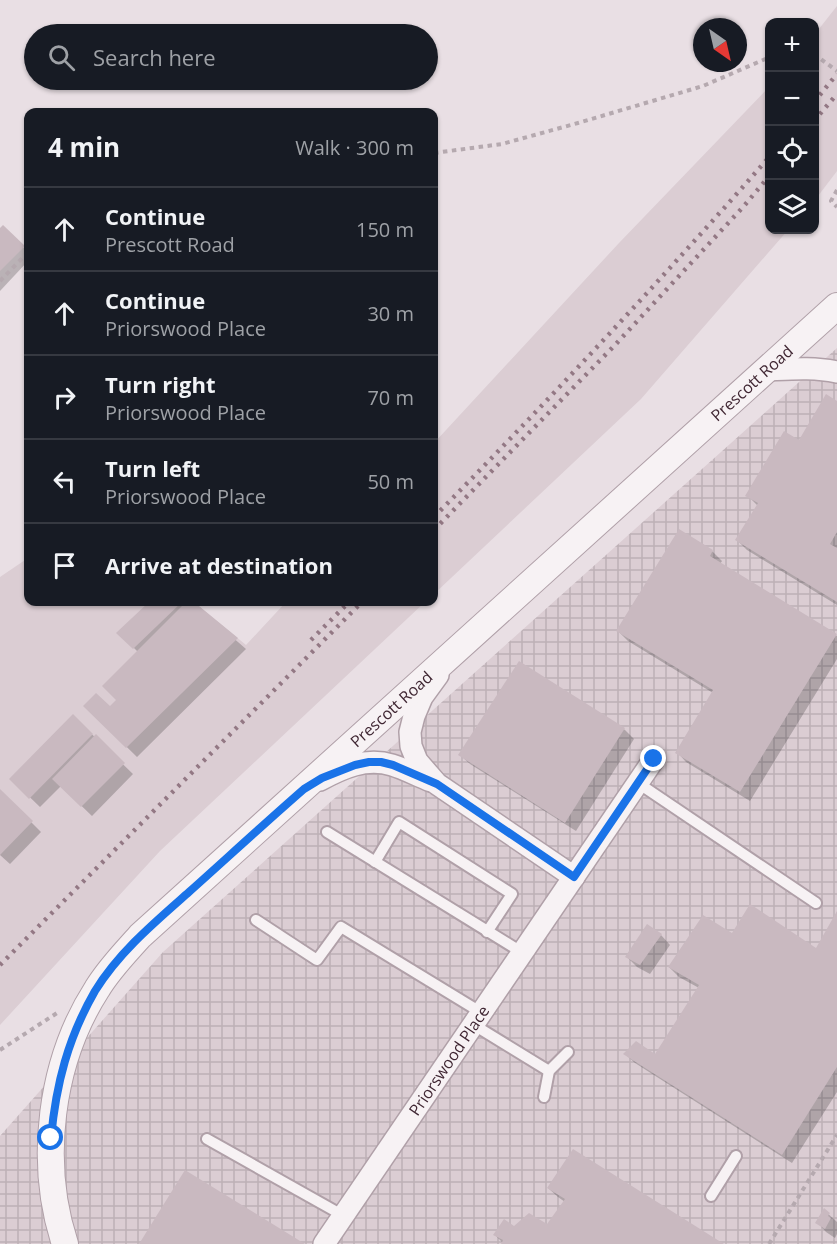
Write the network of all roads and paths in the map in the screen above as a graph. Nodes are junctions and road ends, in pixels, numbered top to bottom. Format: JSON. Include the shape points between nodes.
{"nodes":[{"id":1,"x":819,"y":58,"type":"edge"},
{"id":2,"x":765,"y":59,"type":"edge"},
{"id":3,"x":837,"y":71,"type":"edge"},
{"id":4,"x":438,"y":152,"type":"edge"},
{"id":5,"x":837,"y":190,"type":"edge"},
{"id":6,"x":837,"y":207,"type":"edge"},
{"id":7,"x":24,"y":256,"type":"edge"},
{"id":8,"x":0,"y":281,"type":"edge"},
{"id":9,"x":837,"y":306,"type":"edge"},
{"id":10,"x":767,"y":370,"type":"junction"},
{"id":11,"x":837,"y":372,"type":"edge"},
{"id":12,"x":467,"y":640,"type":"junction"},
{"id":13,"x":654,"y":759,"type":"dead end"},
{"id":14,"x":638,"y":783,"type":"junction"},
{"id":15,"x":437,"y":784,"type":"junction"},
{"id":16,"x":304,"y":789,"type":"junction"},
{"id":17,"x":327,"y":832,"type":"dead end"},
{"id":18,"x":375,"y":862,"type":"junction"},
{"id":19,"x":574,"y":877,"type":"junction"},
{"id":20,"x":816,"y":903,"type":"dead end"},
{"id":21,"x":256,"y":920,"type":"dead end"},
{"id":22,"x":488,"y":932,"type":"junction"},
{"id":23,"x":522,"y":953,"type":"junction"},
{"id":24,"x":82,"y":1015,"type":"junction"},
{"id":25,"x":478,"y":1019,"type":"junction"},
{"id":26,"x":0,"y":1050,"type":"edge"},
{"id":27,"x":568,"y":1052,"type":"dead end"},
{"id":28,"x":549,"y":1071,"type":"junction"},
{"id":29,"x":544,"y":1097,"type":"dead end"},
{"id":30,"x":837,"y":1136,"type":"edge"},
{"id":31,"x":207,"y":1139,"type":"dead end"},
{"id":32,"x":736,"y":1156,"type":"dead end"},
{"id":33,"x":711,"y":1196,"type":"dead end"},
{"id":34,"x":344,"y":1216,"type":"junction"},
{"id":35,"x":65,"y":1244,"type":"edge"},
{"id":36,"x":324,"y":1244,"type":"edge"},
{"id":37,"x":769,"y":1244,"type":"edge"}],
"edges":[{"from":1,"to":3,"type":"path"},
{"from":2,"to":4,"type":"path","via":[[703,86],[578,123],[502,144]]},
{"from":5,"to":6,"type":"path","via":[[831,201]]},
{"from":7,"to":8,"type":"path"},
{"from":9,"to":10,"type":"street","name":"Prescott Road"},
{"from":10,"to":11,"type":"street"},
{"from":10,"to":12,"type":"street","name":"Prescott Road"},
{"from":12,"to":15,"type":"street","via":[[422,697],[410,732],[417,761]]},
{"from":12,"to":16,"type":"street","name":"Prescott Road"},
{"from":13,"to":14,"type":"street","name":"Priorswood Place"},
{"from":14,"to":19,"type":"street","name":"Priorswood Place"},
{"from":14,"to":20,"type":"lane"},
{"from":15,"to":16,"type":"street","via":[[393,765],[369,762],[340,770]]},
{"from":15,"to":19,"type":"street"},
{"from":16,"to":24,"type":"street","name":"Prescott Road","via":[[140,936],[115,964]]},
{"from":17,"to":18,"type":"lane"},
{"from":18,"to":22,"type":"lane"},
{"from":18,"to":22,"type":"lane","via":[[399,822],[512,894]]},
{"from":19,"to":23,"type":"street","name":"Priorswood Place"},
{"from":21,"to":25,"type":"lane","via":[[317,960],[341,927]]},
{"from":22,"to":23,"type":"lane"},
{"from":23,"to":25,"type":"street","name":"Priorswood Place"},
{"from":24,"to":26,"type":"path","via":[[57,1013]]},
{"from":24,"to":35,"type":"street","name":"Prescott Road","via":[[60,1076],[51,1138],[53,1191]]},
{"from":25,"to":28,"type":"lane"},
{"from":25,"to":34,"type":"street","name":"Priorswood Place"},
{"from":27,"to":28,"type":"lane"},
{"from":28,"to":29,"type":"lane"},
{"from":30,"to":37,"type":"path"},
{"from":31,"to":34,"type":"lane"},
{"from":32,"to":33,"type":"lane"},
{"from":34,"to":36,"type":"street","name":"Priorswood Place"}]}
